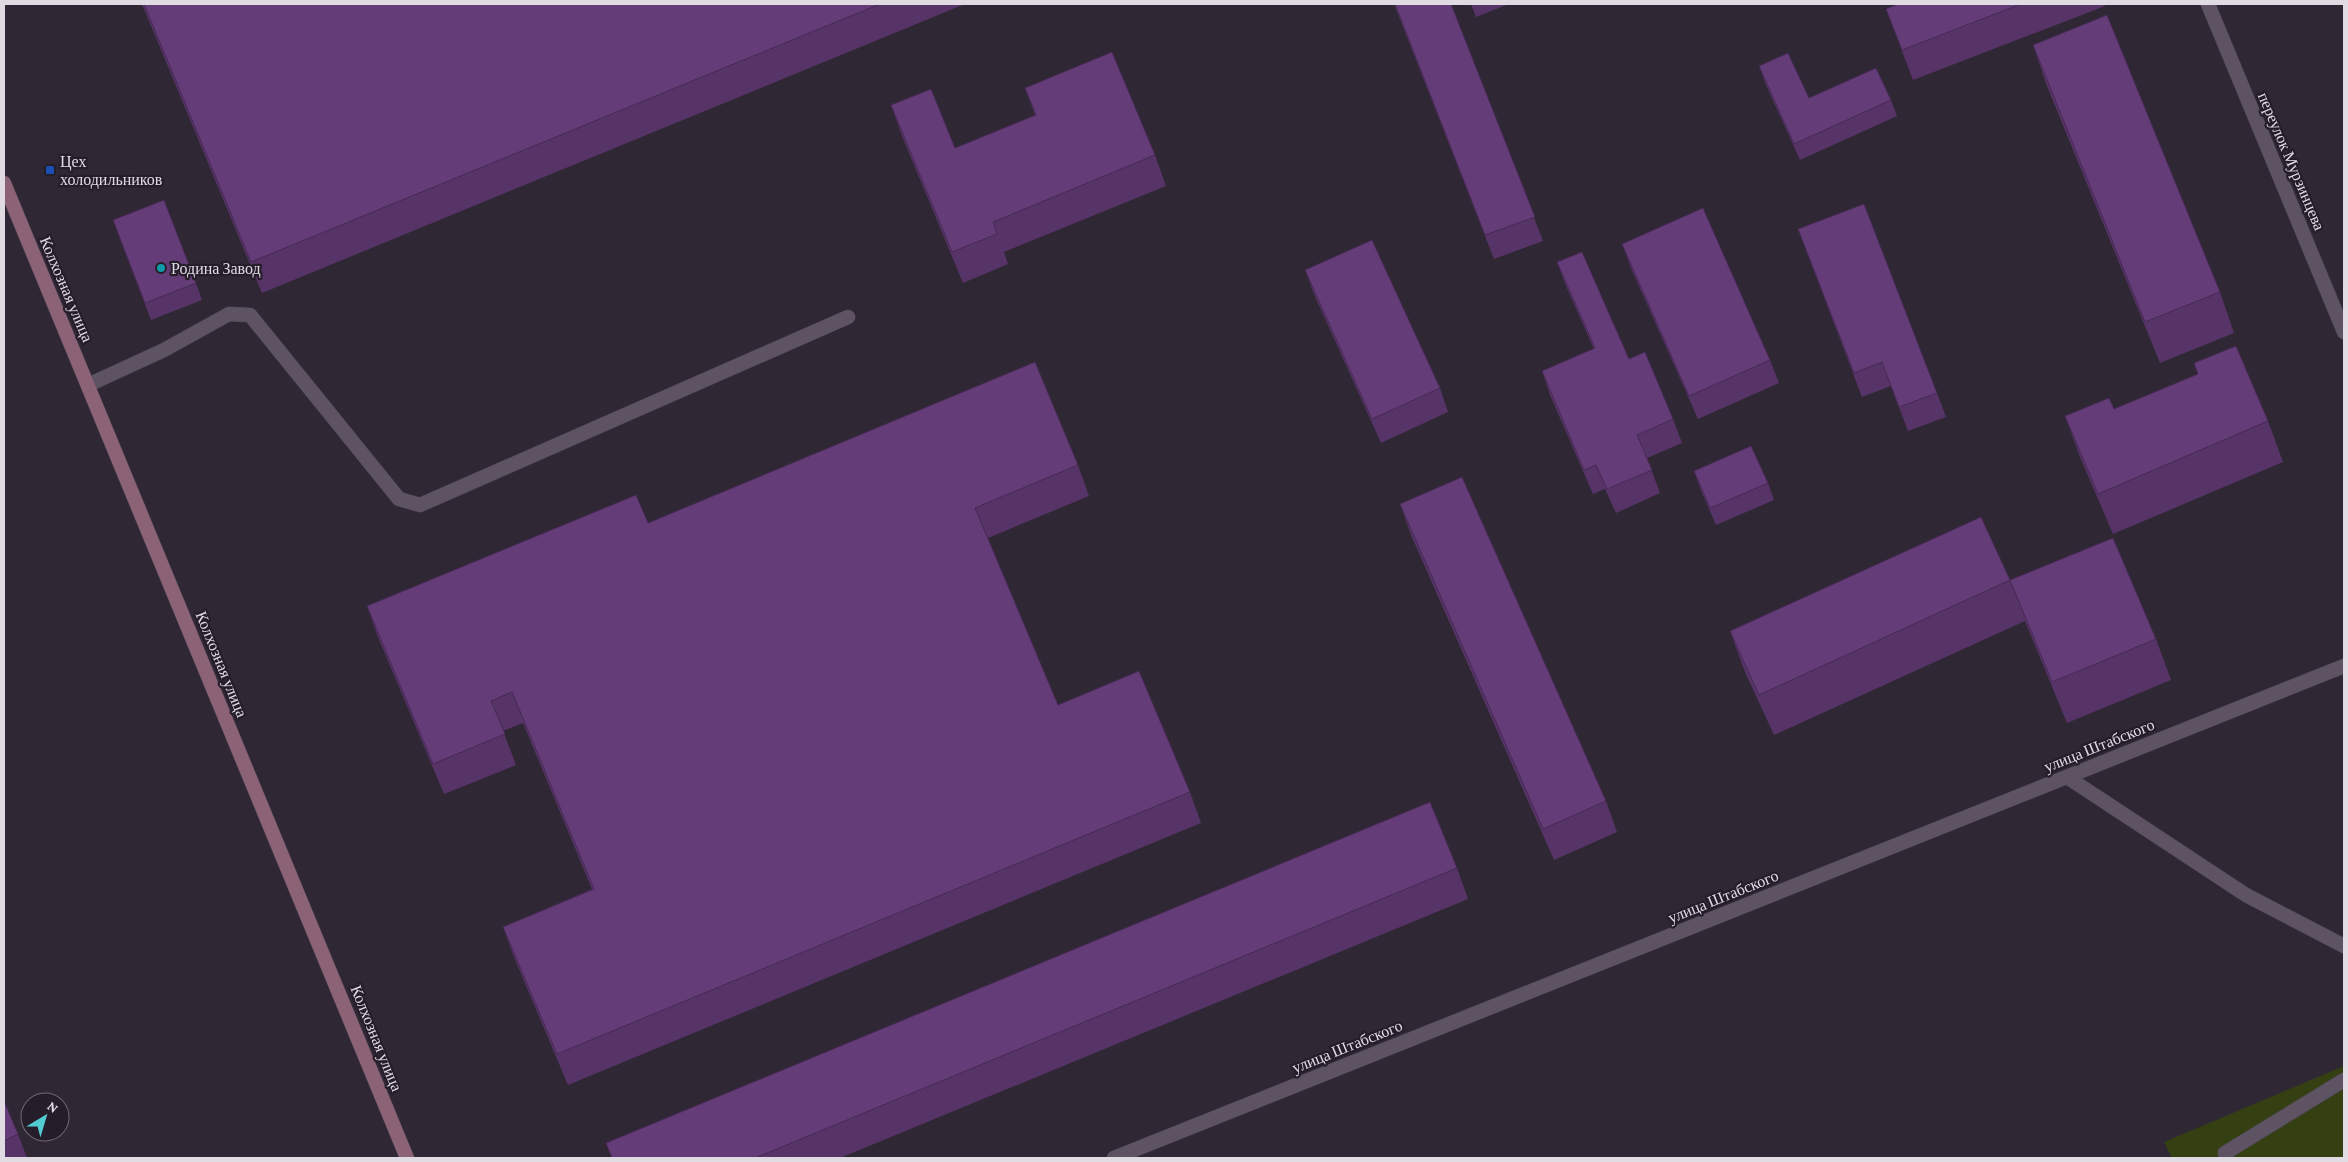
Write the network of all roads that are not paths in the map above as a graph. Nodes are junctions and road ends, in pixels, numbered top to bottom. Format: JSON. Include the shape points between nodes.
{"nodes":[{"id":1,"x":2208,"y":4,"type":"edge"},
{"id":2,"x":4,"y":183,"type":"edge"},
{"id":3,"x":848,"y":317,"type":"dead end"},
{"id":4,"x":2344,"y":332,"type":"edge"},
{"id":5,"x":88,"y":385,"type":"junction"},
{"id":6,"x":2344,"y":666,"type":"edge"},
{"id":7,"x":2067,"y":777,"type":"junction"},
{"id":8,"x":2344,"y":946,"type":"edge"},
{"id":9,"x":2344,"y":1080,"type":"edge"},
{"id":10,"x":407,"y":1158,"type":"edge"},
{"id":11,"x":1114,"y":1158,"type":"edge"},
{"id":12,"x":2226,"y":1158,"type":"edge"}],
"edges":[{"from":1,"to":4,"type":"street","name":"переулок Мурзинцева"},
{"from":2,"to":5,"type":"main road","name":"Колхозная улица"},
{"from":3,"to":5,"type":"street","via":[[420,504],[398,499],[250,315],[229,314],[164,350]]},
{"from":5,"to":10,"type":"main road","name":"Колхозная улица"},
{"from":6,"to":7,"type":"street","name":"улица Штабского"},
{"from":7,"to":8,"type":"street","via":[[2246,895]]},
{"from":7,"to":11,"type":"street","name":"улица Штабского"},
{"from":9,"to":12,"type":"street","via":[[2226,1154]]}]}
